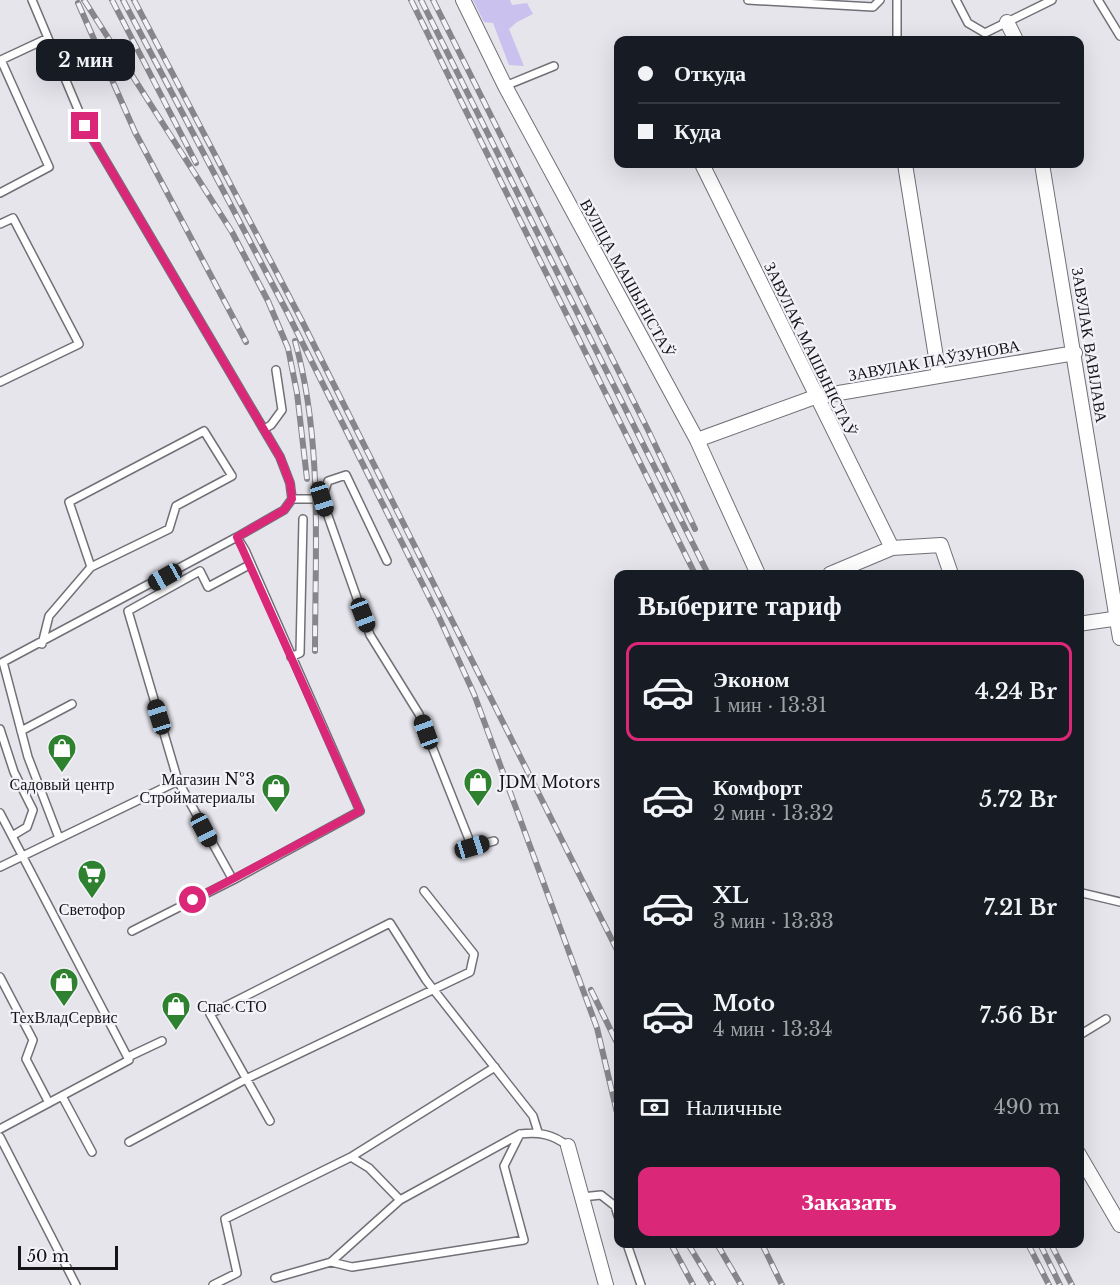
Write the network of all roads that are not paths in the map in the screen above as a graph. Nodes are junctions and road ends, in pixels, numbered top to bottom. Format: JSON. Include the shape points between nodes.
{"nodes":[{"id":1,"x":32,"y":0,"type":"edge"},
{"id":2,"x":463,"y":0,"type":"edge"},
{"id":3,"x":748,"y":0,"type":"edge"},
{"id":4,"x":880,"y":0,"type":"edge"},
{"id":5,"x":897,"y":0,"type":"edge"},
{"id":6,"x":956,"y":0,"type":"edge"},
{"id":7,"x":1052,"y":0,"type":"edge"},
{"id":8,"x":1098,"y":0,"type":"edge"},
{"id":9,"x":1007,"y":22,"type":"junction"},
{"id":10,"x":897,"y":36,"type":"edge"},
{"id":11,"x":1015,"y":36,"type":"edge"},
{"id":12,"x":1120,"y":36,"type":"edge"},
{"id":13,"x":46,"y":39,"type":"junction"},
{"id":14,"x":0,"y":60,"type":"edge"},
{"id":15,"x":554,"y":66,"type":"dead end"},
{"id":16,"x":505,"y":86,"type":"junction"},
{"id":17,"x":704,"y":168,"type":"edge"},
{"id":18,"x":906,"y":168,"type":"edge"},
{"id":19,"x":1043,"y":168,"type":"edge"},
{"id":20,"x":0,"y":193,"type":"edge"},
{"id":21,"x":0,"y":224,"type":"edge"},
{"id":22,"x":1075,"y":353,"type":"junction"},
{"id":23,"x":276,"y":370,"type":"dead end"},
{"id":24,"x":939,"y":375,"type":"junction"},
{"id":25,"x":0,"y":382,"type":"edge"},
{"id":26,"x":815,"y":398,"type":"junction"},
{"id":27,"x":264,"y":429,"type":"junction"},
{"id":28,"x":697,"y":440,"type":"junction"},
{"id":29,"x":292,"y":499,"type":"junction"},
{"id":30,"x":322,"y":499,"type":"junction"},
{"id":31,"x":303,"y":519,"type":"dead end"},
{"id":32,"x":237,"y":537,"type":"junction"},
{"id":33,"x":891,"y":548,"type":"junction"},
{"id":34,"x":387,"y":561,"type":"dead end"},
{"id":35,"x":251,"y":564,"type":"junction"},
{"id":36,"x":90,"y":567,"type":"junction"},
{"id":37,"x":756,"y":570,"type":"edge"},
{"id":38,"x":839,"y":570,"type":"edge"},
{"id":39,"x":950,"y":570,"type":"edge"},
{"id":40,"x":1118,"y":618,"type":"edge"},
{"id":41,"x":1084,"y":623,"type":"edge"},
{"id":42,"x":1120,"y":638,"type":"edge"},
{"id":43,"x":42,"y":644,"type":"junction"},
{"id":44,"x":0,"y":653,"type":"edge"},
{"id":45,"x":291,"y":657,"type":"junction"},
{"id":46,"x":2,"y":663,"type":"edge"},
{"id":47,"x":72,"y":704,"type":"dead end"},
{"id":48,"x":0,"y":729,"type":"edge"},
{"id":49,"x":21,"y":731,"type":"junction"},
{"id":50,"x":178,"y":781,"type":"junction"},
{"id":51,"x":0,"y":813,"type":"edge"},
{"id":52,"x":12,"y":836,"type":"junction"},
{"id":53,"x":59,"y":838,"type":"junction"},
{"id":54,"x":494,"y":841,"type":"dead end"},
{"id":55,"x":23,"y":856,"type":"junction"},
{"id":56,"x":0,"y":867,"type":"edge"},
{"id":57,"x":233,"y":880,"type":"junction"},
{"id":58,"x":424,"y":891,"type":"dead end"},
{"id":59,"x":1084,"y":893,"type":"edge"},
{"id":60,"x":1120,"y":902,"type":"edge"},
{"id":61,"x":132,"y":931,"type":"dead end"},
{"id":62,"x":0,"y":977,"type":"edge"},
{"id":63,"x":435,"y":991,"type":"junction"},
{"id":64,"x":1106,"y":1019,"type":"dead end"},
{"id":65,"x":1084,"y":1032,"type":"edge"},
{"id":66,"x":162,"y":1041,"type":"dead end"},
{"id":67,"x":128,"y":1057,"type":"junction"},
{"id":68,"x":495,"y":1067,"type":"junction"},
{"id":69,"x":246,"y":1079,"type":"junction"},
{"id":70,"x":62,"y":1096,"type":"junction"},
{"id":71,"x":49,"y":1103,"type":"junction"},
{"id":72,"x":270,"y":1121,"type":"dead end"},
{"id":73,"x":0,"y":1129,"type":"edge"},
{"id":74,"x":538,"y":1132,"type":"junction"},
{"id":75,"x":520,"y":1134,"type":"junction"},
{"id":76,"x":0,"y":1137,"type":"edge"},
{"id":77,"x":129,"y":1142,"type":"dead end"},
{"id":78,"x":568,"y":1146,"type":"joint"},
{"id":79,"x":92,"y":1152,"type":"dead end"},
{"id":80,"x":351,"y":1157,"type":"junction"},
{"id":81,"x":1084,"y":1163,"type":"edge"},
{"id":82,"x":582,"y":1197,"type":"junction"},
{"id":83,"x":400,"y":1200,"type":"junction"},
{"id":84,"x":614,"y":1205,"type":"edge"},
{"id":85,"x":1120,"y":1225,"type":"edge"},
{"id":86,"x":628,"y":1248,"type":"edge"},
{"id":87,"x":331,"y":1262,"type":"junction"},
{"id":88,"x":275,"y":1278,"type":"dead end"},
{"id":89,"x":76,"y":1285,"type":"edge"},
{"id":90,"x":213,"y":1285,"type":"edge"},
{"id":91,"x":606,"y":1285,"type":"edge"},
{"id":92,"x":641,"y":1285,"type":"edge"}],
"edges":[{"from":1,"to":13,"type":"lane"},
{"from":2,"to":16,"type":"street","name":"ВУЛІЦА МАШЫНІСТАЎ"},
{"from":3,"to":4,"type":"lane","via":[[873,7]]},
{"from":5,"to":10,"type":"lane"},
{"from":6,"to":9,"type":"lane","via":[[968,23],[978,32],[985,33]]},
{"from":7,"to":9,"type":"lane"},
{"from":8,"to":12,"type":"lane"},
{"from":9,"to":11,"type":"street"},
{"from":13,"to":14,"type":"lane"},
{"from":13,"to":27,"type":"lane","via":[[85,126]]},
{"from":14,"to":20,"type":"lane","via":[[50,167]]},
{"from":15,"to":16,"type":"lane"},
{"from":16,"to":28,"type":"street","name":"ВУЛІЦА МАШЫНІСТАЎ"},
{"from":17,"to":26,"type":"street","name":"ЗАВУЛАК МАШЫНІСТАЎ"},
{"from":18,"to":24,"type":"street"},
{"from":19,"to":22,"type":"street","name":"ЗАВУЛАК ВАВІЛАВА"},
{"from":21,"to":25,"type":"lane","via":[[14,218],[79,344]]},
{"from":22,"to":24,"type":"street","name":"ЗАВУЛАК ПАЎЗУНОВА"},
{"from":22,"to":40,"type":"street","name":"ЗАВУЛАК ВАВІЛАВА"},
{"from":23,"to":27,"type":"lane","via":[[282,410]]},
{"from":24,"to":26,"type":"street","name":"ЗАВУЛАК ПАЎЗУНОВА"},
{"from":26,"to":28,"type":"street","name":"ЗАВУЛАК ПАЎЗУНОВА"},
{"from":26,"to":33,"type":"street","name":"ЗАВУЛАК МАШЫНІСТАЎ"},
{"from":27,"to":29,"type":"lane","via":[[290,483]]},
{"from":28,"to":37,"type":"street","name":"ВУЛІЦА МАШЫНІСТАЎ"},
{"from":29,"to":30,"type":"lane"},
{"from":29,"to":32,"type":"lane","via":[[284,510]]},
{"from":30,"to":34,"type":"lane","via":[[328,481],[346,476]]},
{"from":30,"to":54,"type":"lane","via":[[370,635],[419,714],[472,847]]},
{"from":31,"to":45,"type":"lane","via":[[300,653]]},
{"from":32,"to":35,"type":"lane"},
{"from":32,"to":43,"type":"lane"},
{"from":33,"to":38,"type":"street"},
{"from":33,"to":39,"type":"street","via":[[941,545]]},
{"from":35,"to":45,"type":"lane"},
{"from":35,"to":50,"type":"lane","via":[[208,587],[200,571],[128,611]]},
{"from":36,"to":36,"type":"lane","via":[[69,502],[204,431],[232,476],[176,506],[169,529]]},
{"from":36,"to":43,"type":"lane","via":[[49,616]]},
{"from":40,"to":41,"type":"street"},
{"from":40,"to":42,"type":"street","name":"ЗАВУЛАК ВАВІЛАВА"},
{"from":43,"to":46,"type":"lane"},
{"from":44,"to":46,"type":"lane"},
{"from":45,"to":57,"type":"lane","via":[[360,811]]},
{"from":46,"to":49,"type":"lane"},
{"from":47,"to":49,"type":"lane"},
{"from":48,"to":52,"type":"lane","via":[[14,772],[33,810],[27,826]]},
{"from":49,"to":53,"type":"lane"},
{"from":50,"to":53,"type":"lane"},
{"from":50,"to":57,"type":"lane"},
{"from":51,"to":52,"type":"lane"},
{"from":52,"to":55,"type":"lane"},
{"from":53,"to":55,"type":"lane"},
{"from":55,"to":56,"type":"lane"},
{"from":55,"to":67,"type":"lane"},
{"from":57,"to":61,"type":"lane"},
{"from":58,"to":63,"type":"lane","via":[[474,954],[470,972]]},
{"from":59,"to":60,"type":"lane"},
{"from":62,"to":71,"type":"lane","via":[[33,1040],[26,1059]]},
{"from":63,"to":68,"type":"lane"},
{"from":63,"to":69,"type":"lane"},
{"from":63,"to":69,"type":"lane","via":[[390,923],[210,1014]]},
{"from":64,"to":65,"type":"lane"},
{"from":66,"to":67,"type":"lane"},
{"from":67,"to":70,"type":"lane","via":[[129,1060]]},
{"from":68,"to":74,"type":"lane","via":[[533,1116]]},
{"from":68,"to":80,"type":"lane"},
{"from":69,"to":72,"type":"lane"},
{"from":69,"to":77,"type":"lane"},
{"from":70,"to":71,"type":"lane"},
{"from":70,"to":79,"type":"lane"},
{"from":71,"to":73,"type":"lane"},
{"from":74,"to":75,"type":"lane"},
{"from":74,"to":78,"type":"lane","via":[[554,1136]]},
{"from":75,"to":83,"type":"lane"},
{"from":75,"to":87,"type":"lane","via":[[504,1166],[524,1240],[352,1267]]},
{"from":76,"to":89,"type":"lane"},
{"from":78,"to":82,"type":"street"},
{"from":80,"to":83,"type":"lane","via":[[369,1168]]},
{"from":80,"to":90,"type":"lane","via":[[225,1219],[237,1272]]},
{"from":81,"to":85,"type":"street"},
{"from":82,"to":84,"type":"lane","via":[[601,1195]]},
{"from":82,"to":91,"type":"street"},
{"from":83,"to":87,"type":"lane"},
{"from":86,"to":92,"type":"lane"},
{"from":87,"to":88,"type":"lane"}]}
